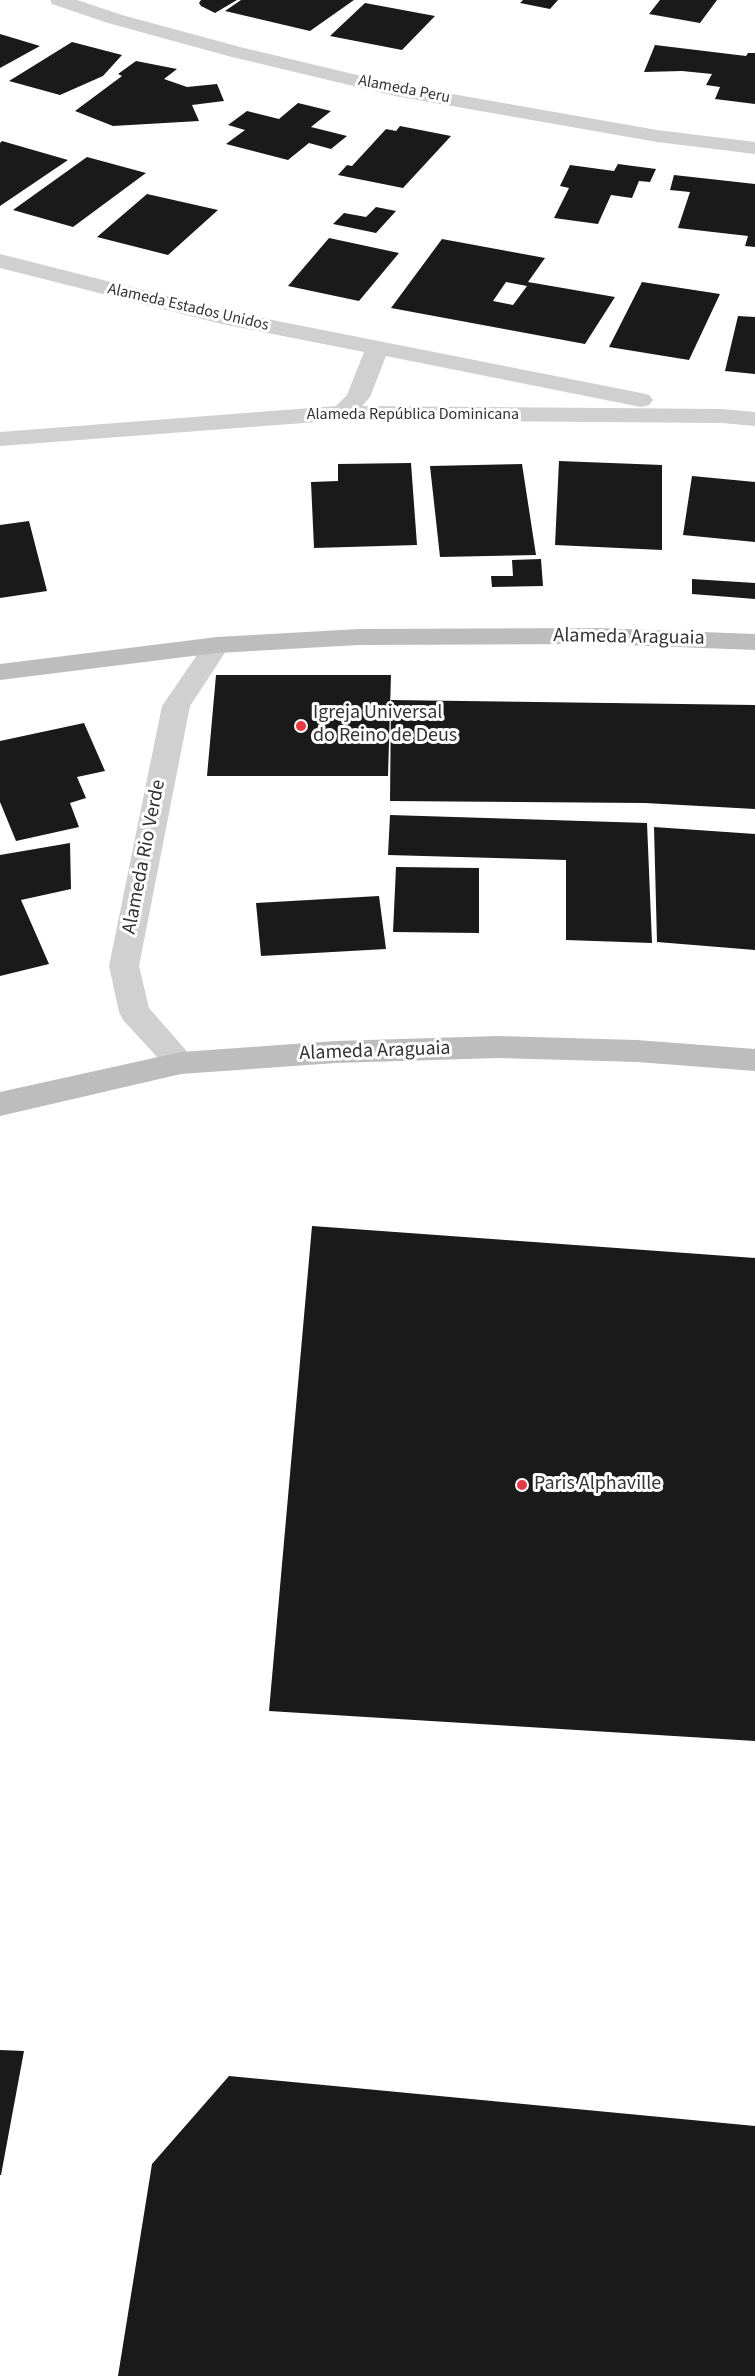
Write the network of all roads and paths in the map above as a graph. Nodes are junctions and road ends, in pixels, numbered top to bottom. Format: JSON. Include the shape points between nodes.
{"nodes":[{"id":1,"x":59,"y":0,"type":"edge"},
{"id":2,"x":755,"y":148,"type":"edge"},
{"id":3,"x":0,"y":261,"type":"edge"},
{"id":4,"x":377,"y":349,"type":"junction"},
{"id":5,"x":344,"y":413,"type":"junction"},
{"id":6,"x":722,"y":416,"type":"junction"},
{"id":7,"x":755,"y":419,"type":"edge"},
{"id":8,"x":0,"y":439,"type":"edge"},
{"id":9,"x":755,"y":642,"type":"edge"},
{"id":10,"x":217,"y":645,"type":"junction"},
{"id":11,"x":0,"y":672,"type":"edge"},
{"id":12,"x":755,"y":1060,"type":"edge"},
{"id":13,"x":181,"y":1063,"type":"junction"},
{"id":14,"x":0,"y":1104,"type":"edge"}],
"edges":[{"from":1,"to":2,"type":"street","name":"Alameda Peru","via":[[235,52],[394,90],[657,136]]},
{"from":3,"to":4,"type":"street","name":"Alameda Estados Unidos","via":[[222,317]]},
{"from":4,"to":5,"type":"street","via":[[358,396]]},
{"from":4,"to":6,"type":"street","name":"Alameda Estados Unidos"},
{"from":5,"to":6,"type":"street","name":"Alameda República Dominicana"},
{"from":5,"to":8,"type":"street","name":"Alameda República Dominicana"},
{"from":6,"to":7,"type":"street","name":"Alameda República Dominicana"},
{"from":9,"to":10,"type":"main road","name":"Alameda Araguaia","via":[[573,636],[359,637]]},
{"from":10,"to":11,"type":"main road","name":"Alameda Araguaia"},
{"from":10,"to":13,"type":"street","name":"Alameda Rio Verde","via":[[176,706],[124,966],[134,1012]]},
{"from":12,"to":13,"type":"main road","name":"Alameda Araguaia","via":[[637,1051],[498,1047],[336,1052]]},
{"from":13,"to":14,"type":"main road","name":"Alameda Araguaia"}]}
